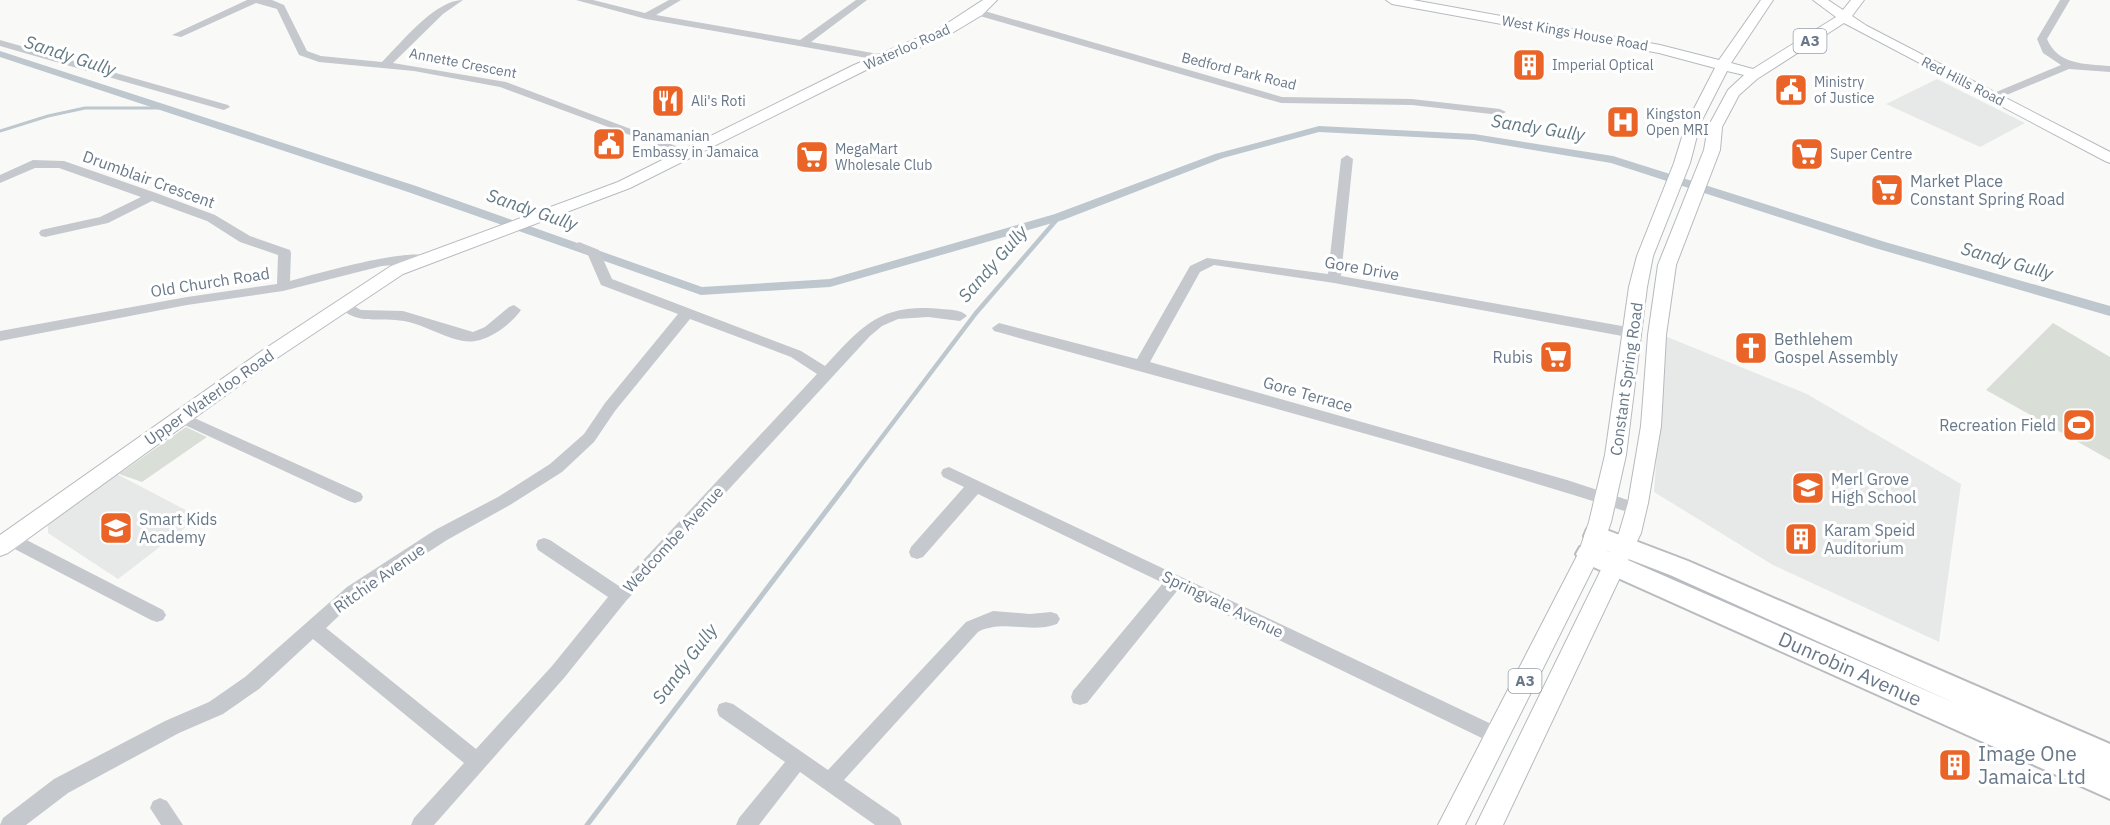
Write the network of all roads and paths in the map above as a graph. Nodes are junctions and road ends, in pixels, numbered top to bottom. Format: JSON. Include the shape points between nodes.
{"nodes":[{"id":1,"x":254,"y":0,"type":"edge"},
{"id":2,"x":458,"y":0,"type":"edge"},
{"id":3,"x":581,"y":0,"type":"edge"},
{"id":4,"x":676,"y":0,"type":"edge"},
{"id":5,"x":861,"y":0,"type":"edge"},
{"id":6,"x":990,"y":0,"type":"edge"},
{"id":7,"x":1392,"y":0,"type":"edge"},
{"id":8,"x":1767,"y":0,"type":"edge"},
{"id":9,"x":1819,"y":0,"type":"edge"},
{"id":10,"x":1858,"y":0,"type":"edge"},
{"id":11,"x":1863,"y":0,"type":"edge"},
{"id":12,"x":2065,"y":0,"type":"edge"},
{"id":13,"x":977,"y":12,"type":"junction"},
{"id":14,"x":646,"y":16,"type":"junction"},
{"id":15,"x":1845,"y":16,"type":"junction"},
{"id":16,"x":1829,"y":29,"type":"junction"},
{"id":17,"x":177,"y":35,"type":"dead end"},
{"id":18,"x":0,"y":43,"type":"edge"},
{"id":19,"x":801,"y":44,"type":"junction"},
{"id":20,"x":1897,"y":46,"type":"junction"},
{"id":21,"x":1660,"y":49,"type":"junction"},
{"id":22,"x":884,"y":57,"type":"junction"},
{"id":23,"x":386,"y":64,"type":"junction"},
{"id":24,"x":1722,"y":64,"type":"junction"},
{"id":25,"x":2069,"y":66,"type":"junction"},
{"id":26,"x":2110,"y":69,"type":"edge"},
{"id":27,"x":1755,"y":74,"type":"junction"},
{"id":28,"x":1994,"y":97,"type":"junction"},
{"id":29,"x":224,"y":107,"type":"dead end"},
{"id":30,"x":1500,"y":112,"type":"dead end"},
{"id":31,"x":1696,"y":118,"type":"junction"},
{"id":32,"x":691,"y":154,"type":"junction"},
{"id":33,"x":2110,"y":158,"type":"edge"},
{"id":34,"x":1347,"y":159,"type":"dead end"},
{"id":35,"x":0,"y":178,"type":"edge"},
{"id":36,"x":152,"y":196,"type":"junction"},
{"id":37,"x":45,"y":233,"type":"dead end"},
{"id":38,"x":579,"y":246,"type":"dead end"},
{"id":39,"x":425,"y":258,"type":"junction"},
{"id":40,"x":1334,"y":279,"type":"junction"},
{"id":41,"x":283,"y":287,"type":"junction"},
{"id":42,"x":345,"y":305,"type":"junction"},
{"id":43,"x":514,"y":310,"type":"dead end"},
{"id":44,"x":687,"y":313,"type":"junction"},
{"id":45,"x":960,"y":316,"type":"dead end"},
{"id":46,"x":999,"y":328,"type":"dead end"},
{"id":47,"x":1633,"y":333,"type":"junction"},
{"id":48,"x":0,"y":336,"type":"edge"},
{"id":49,"x":1141,"y":365,"type":"junction"},
{"id":50,"x":825,"y":373,"type":"junction"},
{"id":51,"x":181,"y":417,"type":"junction"},
{"id":52,"x":949,"y":473,"type":"dead end"},
{"id":53,"x":975,"y":486,"type":"junction"},
{"id":54,"x":355,"y":496,"type":"dead end"},
{"id":55,"x":1606,"y":498,"type":"junction"},
{"id":56,"x":1637,"y":509,"type":"junction"},
{"id":57,"x":5,"y":543,"type":"edge"},
{"id":58,"x":544,"y":545,"type":"dead end"},
{"id":59,"x":1593,"y":545,"type":"junction"},
{"id":60,"x":917,"y":552,"type":"dead end"},
{"id":61,"x":1620,"y":557,"type":"junction"},
{"id":62,"x":1175,"y":581,"type":"junction"},
{"id":63,"x":620,"y":596,"type":"junction"},
{"id":64,"x":157,"y":615,"type":"dead end"},
{"id":65,"x":1051,"y":619,"type":"dead end"},
{"id":66,"x":312,"y":627,"type":"junction"},
{"id":67,"x":1080,"y":698,"type":"dead end"},
{"id":68,"x":726,"y":710,"type":"dead end"},
{"id":69,"x":1497,"y":736,"type":"junction"},
{"id":70,"x":2110,"y":758,"type":"edge"},
{"id":71,"x":798,"y":759,"type":"junction"},
{"id":72,"x":476,"y":761,"type":"junction"},
{"id":73,"x":830,"y":782,"type":"junction"},
{"id":74,"x":2110,"y":785,"type":"edge"},
{"id":75,"x":160,"y":808,"type":"dead end"},
{"id":76,"x":10,"y":825,"type":"edge"},
{"id":77,"x":173,"y":825,"type":"edge"},
{"id":78,"x":421,"y":825,"type":"edge"},
{"id":79,"x":746,"y":825,"type":"edge"},
{"id":80,"x":892,"y":825,"type":"edge"},
{"id":81,"x":1451,"y":825,"type":"edge"},
{"id":82,"x":1489,"y":825,"type":"edge"}],
"edges":[{"from":1,"to":17,"type":"street"},
{"from":1,"to":23,"type":"street","via":[[281,8],[303,53],[319,59]]},
{"from":2,"to":23,"type":"street","name":"Annette Crescent","via":[[439,12]]},
{"from":3,"to":14,"type":"street"},
{"from":4,"to":14,"type":"street"},
{"from":5,"to":19,"type":"street"},
{"from":6,"to":13,"type":"main road","name":"Waterloo Road"},
{"from":7,"to":21,"type":"main road","name":"West Kings House Road"},
{"from":8,"to":24,"type":"main road","name":"Constant Spring Road","number":"A3"},
{"from":9,"to":15,"type":"main road","name":"Red Hills Road"},
{"from":10,"to":15,"type":"main road","number":"A3"},
{"from":11,"to":20,"type":"main road","via":[[1859,14],[1864,24]]},
{"from":12,"to":25,"type":"street","via":[[2042,39],[2048,51]]},
{"from":13,"to":22,"type":"main road","name":"Waterloo Road","via":[[942,33]]},
{"from":13,"to":30,"type":"street","name":"Bedford Park Road","via":[[1281,100],[1412,102]]},
{"from":14,"to":19,"type":"street"},
{"from":15,"to":16,"type":"main road","number":"A3"},
{"from":15,"to":20,"type":"main road","name":"Red Hills Road"},
{"from":16,"to":20,"type":"main road","via":[[1849,29]]},
{"from":16,"to":27,"type":"main road","number":"A3"},
{"from":18,"to":29,"type":"street"},
{"from":19,"to":22,"type":"street"},
{"from":20,"to":28,"type":"main road","name":"Red Hills Road"},
{"from":21,"to":24,"type":"main road","name":"West Kings House Road"},
{"from":21,"to":31,"type":"main road","via":[[1708,67],[1692,109]]},
{"from":22,"to":32,"type":"main road","name":"Waterloo Road"},
{"from":23,"to":32,"type":"street","name":"Annette Crescent","via":[[513,87]]},
{"from":24,"to":27,"type":"main road","name":"West Kings House Road"},
{"from":24,"to":31,"type":"main road","name":"Constant Spring Road","number":"A3"},
{"from":25,"to":26,"type":"street"},
{"from":25,"to":28,"type":"street"},
{"from":27,"to":56,"type":"main road","name":"Constant Spring Road","number":"A3","via":[[1733,93],[1723,109],[1715,127],[1712,150],[1667,265],[1661,293],[1651,426]]},
{"from":28,"to":33,"type":"main road","name":"Red Hills Road"},
{"from":31,"to":47,"type":"main road","name":"Constant Spring Road","number":"A3","via":[[1645,257]]},
{"from":32,"to":39,"type":"main road","via":[[624,185]]},
{"from":34,"to":40,"type":"street"},
{"from":35,"to":36,"type":"street","name":"Drumblair Crescent","via":[[46,162]]},
{"from":36,"to":37,"type":"street","via":[[104,220]]},
{"from":36,"to":41,"type":"street","name":"Drumblair Crescent","via":[[211,218],[245,239],[285,253]]},
{"from":38,"to":44,"type":"street","via":[[594,253],[606,282]]},
{"from":39,"to":41,"type":"street","name":"Old Church Road","via":[[382,262]]},
{"from":39,"to":42,"type":"main road","name":"Upper Waterloo Road","via":[[397,270]]},
{"from":40,"to":47,"type":"street","name":"Gore Drive"},
{"from":40,"to":49,"type":"street","name":"Gore Drive","via":[[1205,262],[1195,268]]},
{"from":41,"to":48,"type":"street","name":"Old Church Road"},
{"from":42,"to":43,"type":"street","via":[[358,314],[403,316],[474,337],[490,330]]},
{"from":42,"to":51,"type":"main road","name":"Upper Waterloo Road"},
{"from":44,"to":50,"type":"street","via":[[796,354]]},
{"from":44,"to":66,"type":"street","name":"Ritchie Avenue","via":[[590,438],[556,468],[353,592]]},
{"from":45,"to":50,"type":"street","name":"Wedcombe Avenue","via":[[914,312],[891,317],[877,324]]},
{"from":46,"to":49,"type":"street","name":"Gore Terrace"},
{"from":47,"to":55,"type":"main road","name":"Constant Spring Road","number":"A3","via":[[1621,431]]},
{"from":49,"to":55,"type":"street","name":"Gore Terrace"},
{"from":50,"to":63,"type":"street","name":"Wedcombe Avenue"},
{"from":51,"to":54,"type":"street"},
{"from":51,"to":57,"type":"main road","name":"Upper Waterloo Road"},
{"from":52,"to":53,"type":"street","name":"Springvale Avenue"},
{"from":53,"to":60,"type":"street"},
{"from":53,"to":62,"type":"street","name":"Springvale Avenue"},
{"from":55,"to":56,"type":"street","name":"Gore Terrace"},
{"from":55,"to":59,"type":"main road","name":"Constant Spring Road","number":"A3"},
{"from":56,"to":61,"type":"main road","name":"Constant Spring Road","number":"A3"},
{"from":57,"to":64,"type":"street"},
{"from":58,"to":63,"type":"street"},
{"from":59,"to":61,"type":"highway","name":"Dunrobin Avenue"},
{"from":59,"to":69,"type":"main road","name":"Constant Spring Road","number":"A3"},
{"from":61,"to":70,"type":"highway","name":"Dunrobin Avenue","via":[[1679,568]]},
{"from":61,"to":74,"type":"highway","name":"Dunrobin Avenue"},
{"from":61,"to":82,"type":"main road","name":"Constant Spring Road","number":"A3"},
{"from":62,"to":67,"type":"street"},
{"from":62,"to":69,"type":"street","name":"Springvale Avenue"},
{"from":63,"to":72,"type":"street","name":"Wedcombe Avenue","via":[[558,672]]},
{"from":65,"to":73,"type":"street","via":[[1031,622],[986,618],[972,627]]},
{"from":66,"to":72,"type":"street"},
{"from":66,"to":76,"type":"street","name":"Ritchie Avenue","via":[[252,683],[216,708],[61,786]]},
{"from":68,"to":71,"type":"street"},
{"from":69,"to":81,"type":"main road","name":"Constant Spring Road","number":"A3"},
{"from":71,"to":73,"type":"street"},
{"from":71,"to":79,"type":"street"},
{"from":72,"to":78,"type":"street","name":"Wedcombe Avenue"},
{"from":73,"to":80,"type":"street"},
{"from":75,"to":77,"type":"street"}]}
